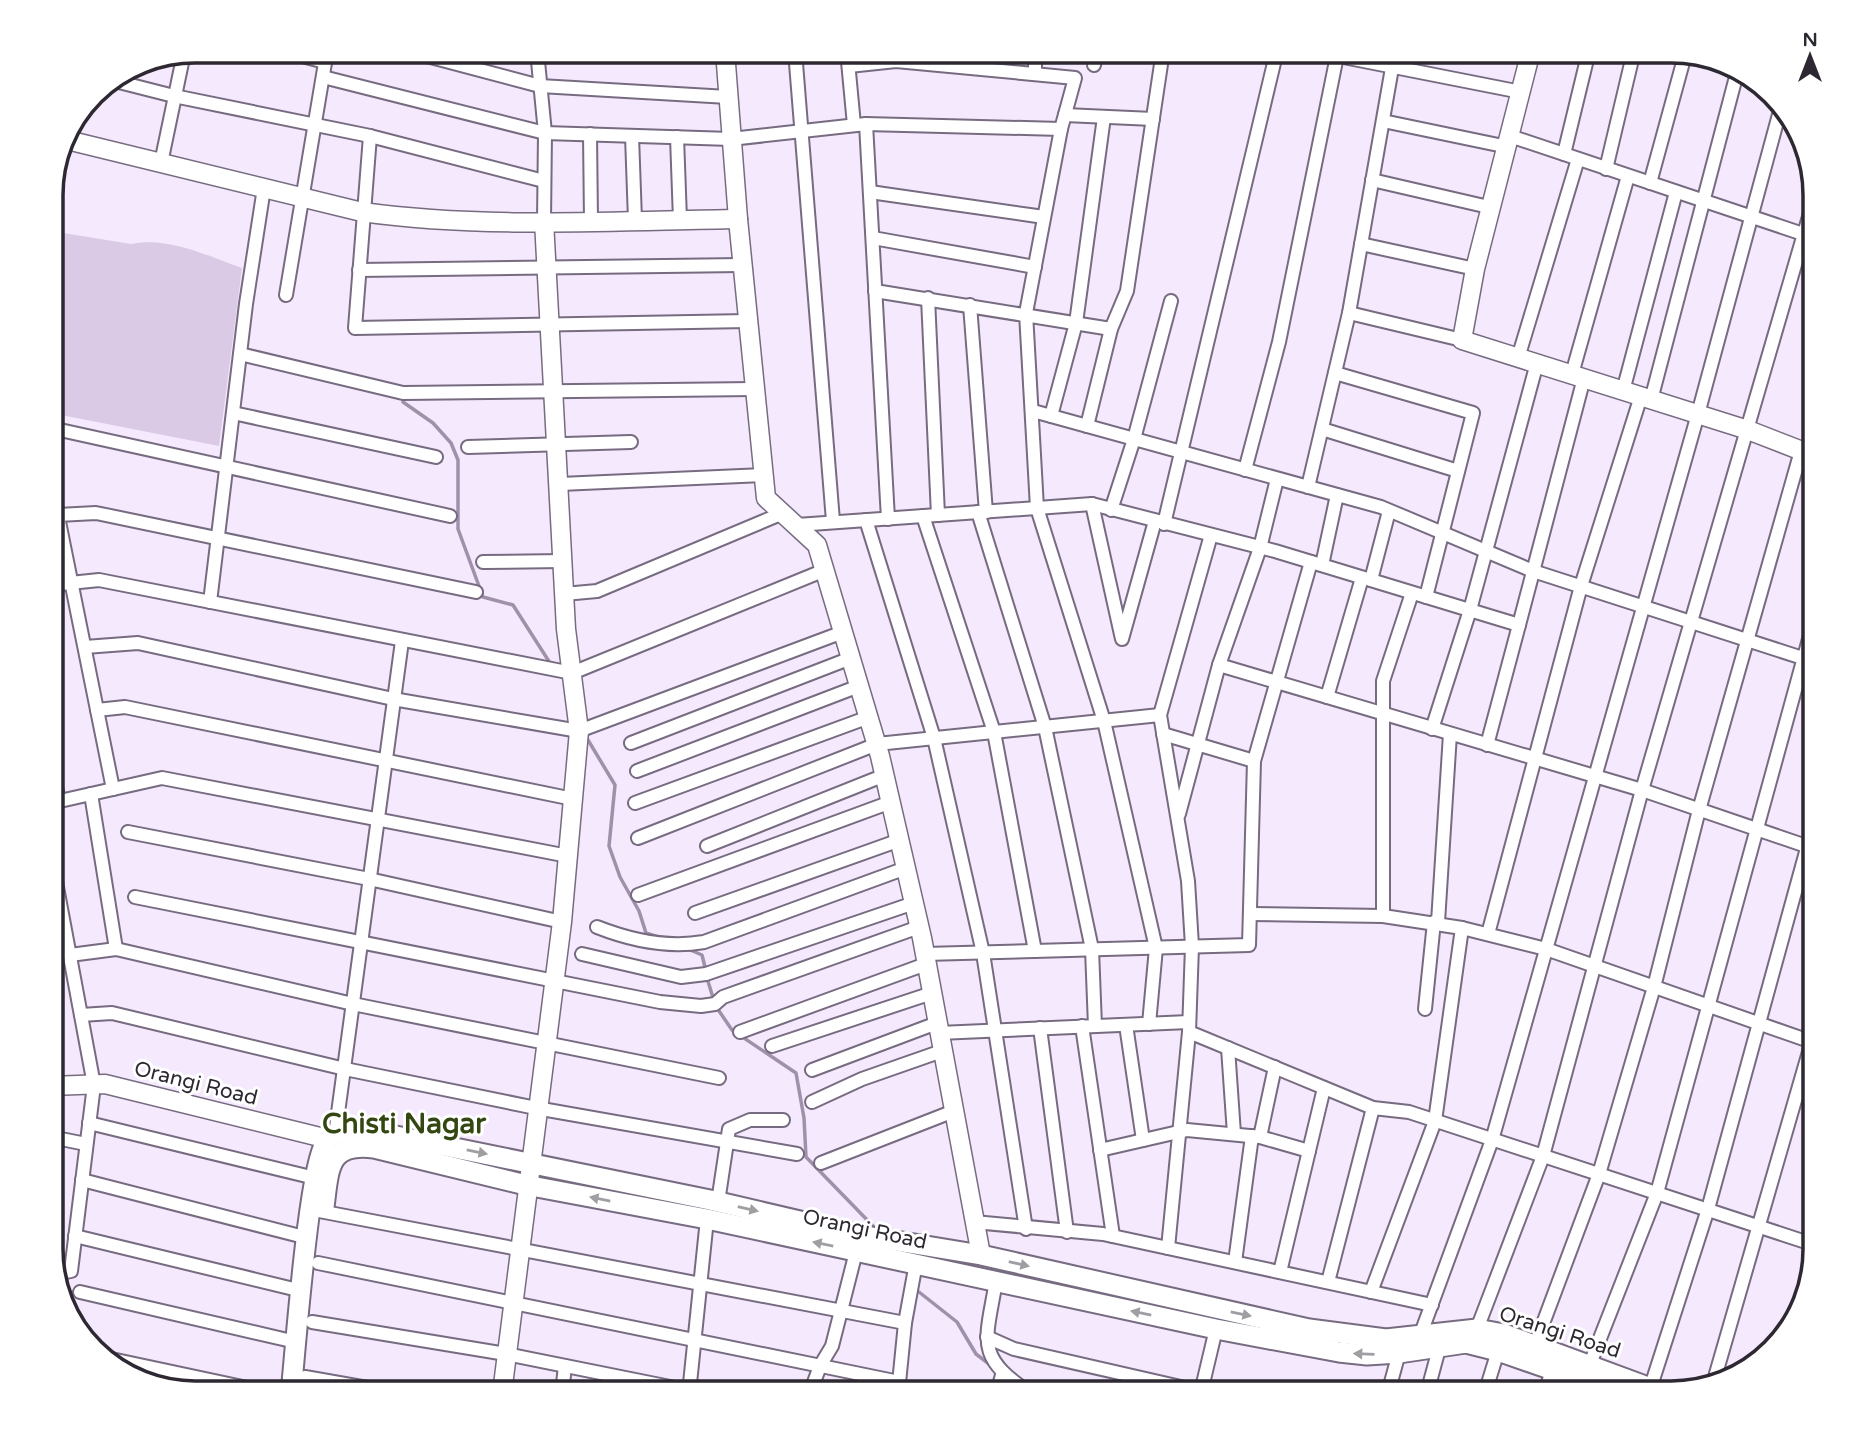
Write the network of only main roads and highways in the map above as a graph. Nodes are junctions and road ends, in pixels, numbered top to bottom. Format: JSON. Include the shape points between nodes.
{"nodes":[{"id":1,"x":317,"y":1211,"type":"junction"},
{"id":2,"x":858,"y":1243,"type":"junction"},
{"id":3,"x":292,"y":1381,"type":"edge"},
{"id":4,"x":305,"y":1381,"type":"edge"},
{"id":5,"x":1582,"y":1381,"type":"edge"},
{"id":6,"x":1634,"y":1381,"type":"edge"}],
"edges":[{"from":2,"to":1,"type":"main road","name":"Orangi Road","one_way":true,"via":[[526,1185],[356,1146],[346,1148],[330,1164]]},
{"from":1,"to":2,"type":"main road","name":"Orangi Road","one_way":true,"via":[[315,1178],[322,1147],[331,1137],[354,1131],[718,1202]]},
{"from":1,"to":3,"type":"main road","name":"Orangi Road","via":[[308,1238]]},
{"from":1,"to":4,"type":"main road","name":"Orangi Road","via":[[318,1264]]},
{"from":5,"to":2,"type":"main road","name":"Orangi Road","one_way":true,"via":[[1466,1343],[1367,1355],[1216,1329],[916,1263]]},
{"from":2,"to":6,"type":"main road","name":"Orangi Road","one_way":true,"via":[[981,1255],[1309,1329],[1386,1339],[1477,1329],[1504,1334]]}]}
